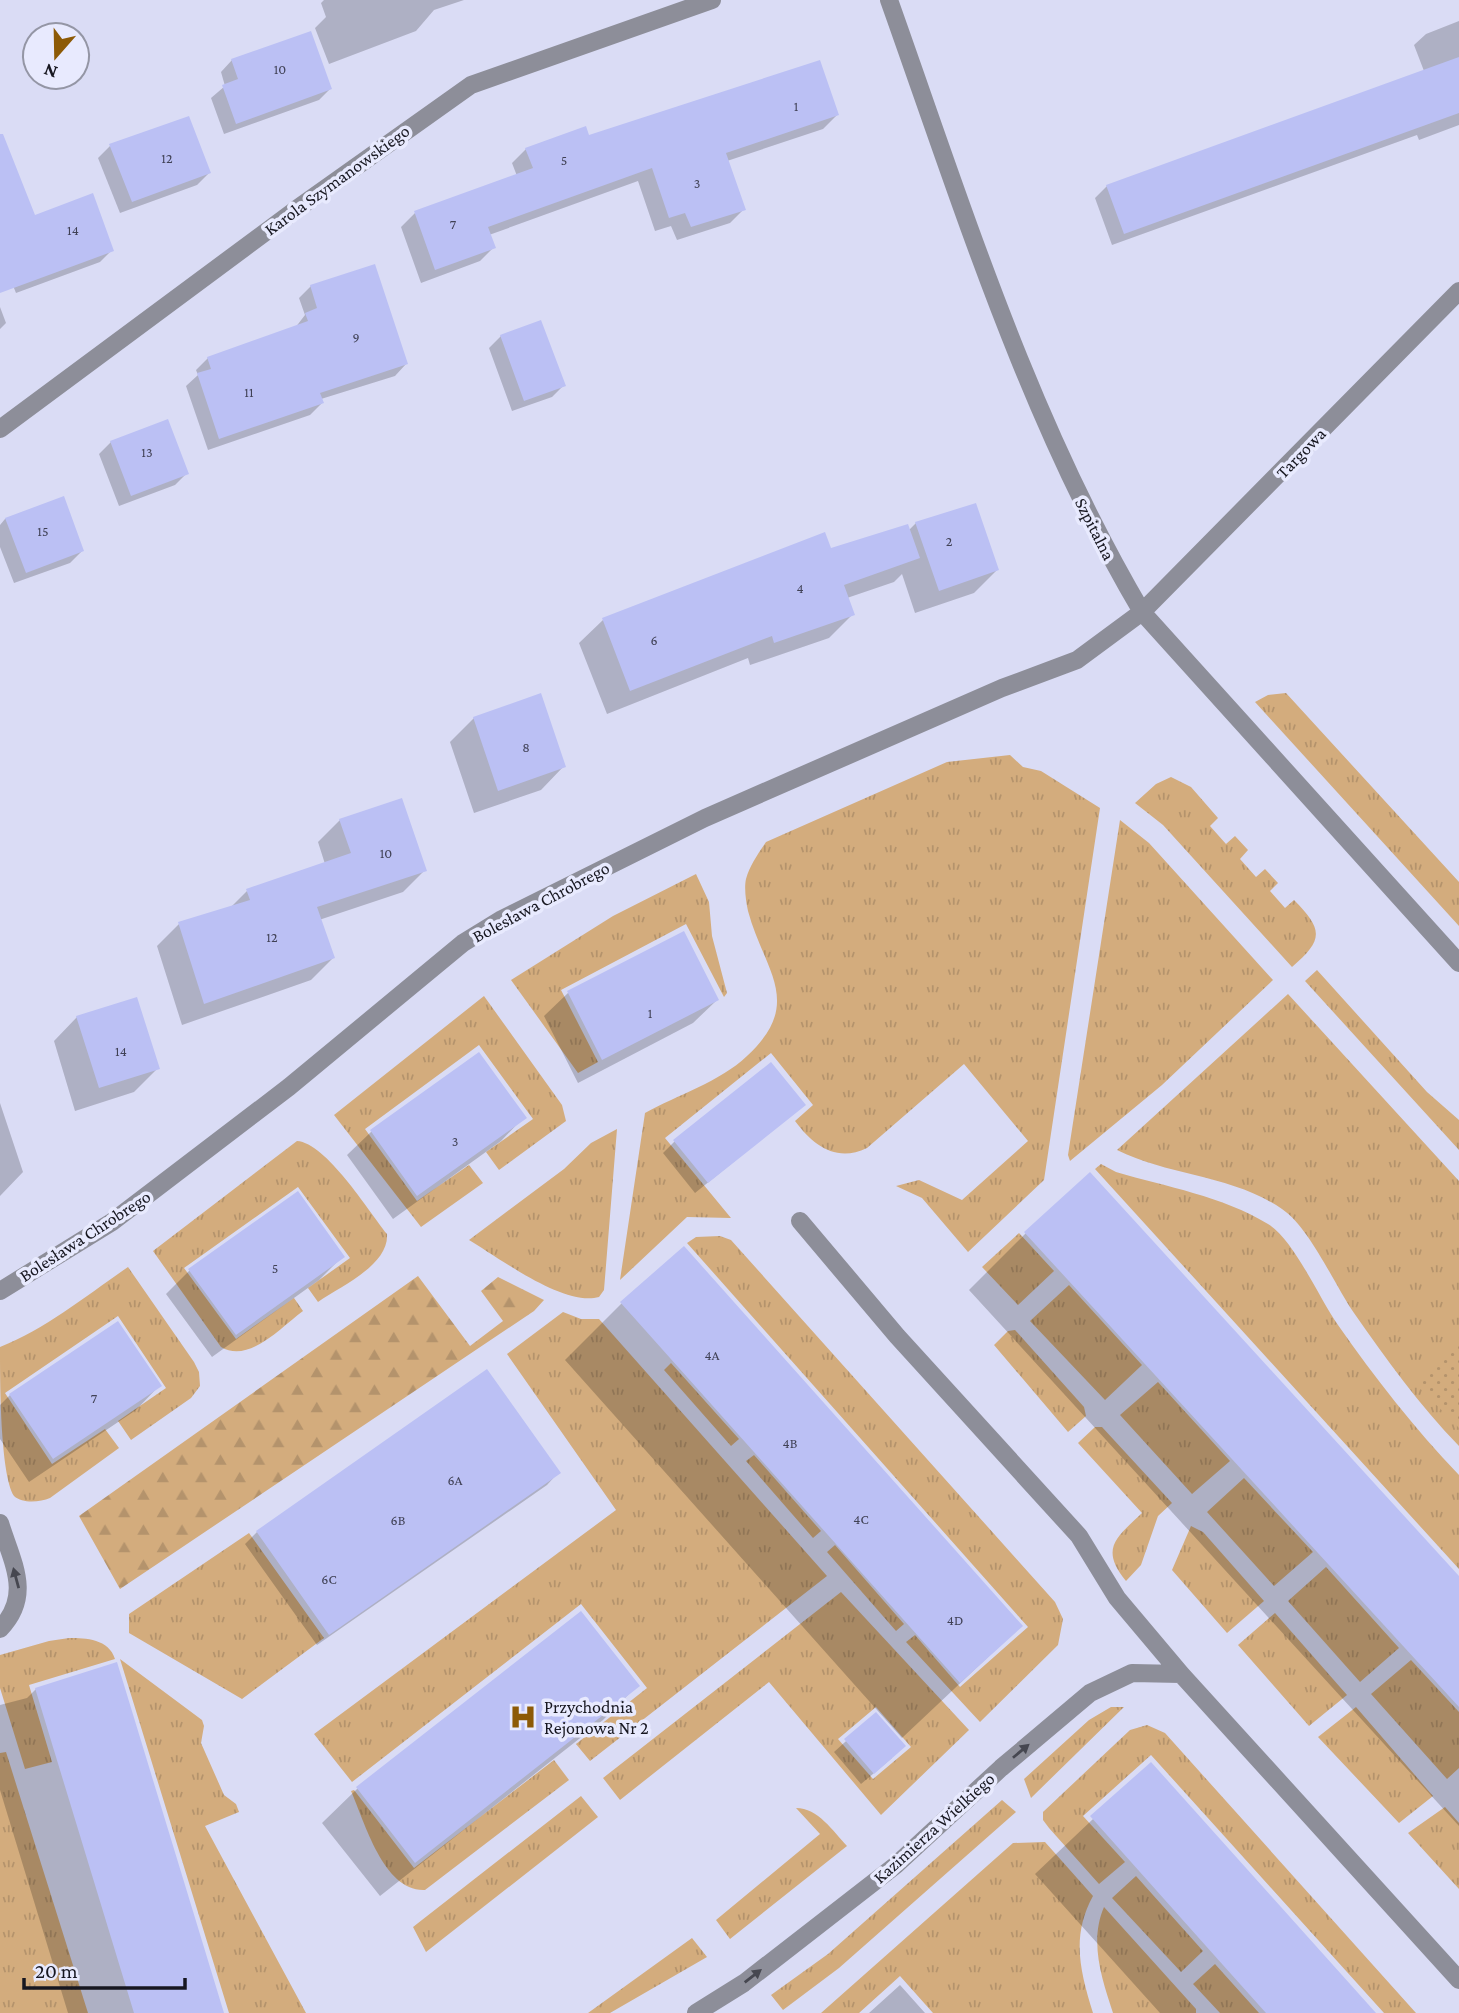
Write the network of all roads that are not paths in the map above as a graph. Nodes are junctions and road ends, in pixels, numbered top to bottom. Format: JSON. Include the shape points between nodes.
{"nodes":[{"id":1,"x":712,"y":0,"type":"edge"},
{"id":2,"x":890,"y":0,"type":"edge"},
{"id":3,"x":1459,"y":291,"type":"edge"},
{"id":4,"x":0,"y":429,"type":"edge"},
{"id":5,"x":1142,"y":612,"type":"junction"},
{"id":6,"x":1459,"y":963,"type":"edge"},
{"id":7,"x":800,"y":1221,"type":"dead end"},
{"id":8,"x":0,"y":1291,"type":"edge"},
{"id":9,"x":0,"y":1522,"type":"edge"},
{"id":10,"x":0,"y":1629,"type":"edge"},
{"id":11,"x":1181,"y":1674,"type":"junction"},
{"id":12,"x":1459,"y":1980,"type":"edge"},
{"id":13,"x":696,"y":2013,"type":"edge"}],
"edges":[{"from":1,"to":4,"type":"street","name":"Karola Szymanowskiego","via":[[471,85]]},
{"from":2,"to":5,"type":"street","name":"Szpitalna","via":[[991,288],[1063,465],[1103,547]]},
{"from":3,"to":5,"type":"street","name":"Targowa"},
{"from":5,"to":6,"type":"street","name":"Szpitalna"},
{"from":5,"to":8,"type":"street","name":"Bolesława Chrobrego","via":[[1077,660],[1002,688],[705,818],[502,919],[463,943],[289,1087],[113,1222]]},
{"from":7,"to":11,"type":"street","via":[[897,1336],[1079,1536],[1117,1598]]},
{"from":10,"to":9,"type":"street","one_way":true,"via":[[15,1614],[20,1588]]},
{"from":11,"to":12,"type":"street"},
{"from":13,"to":11,"type":"street","name":"Kazimierza Wielkiego","one_way":true,"via":[[744,1983],[895,1865],[1090,1693],[1132,1673]]}]}
